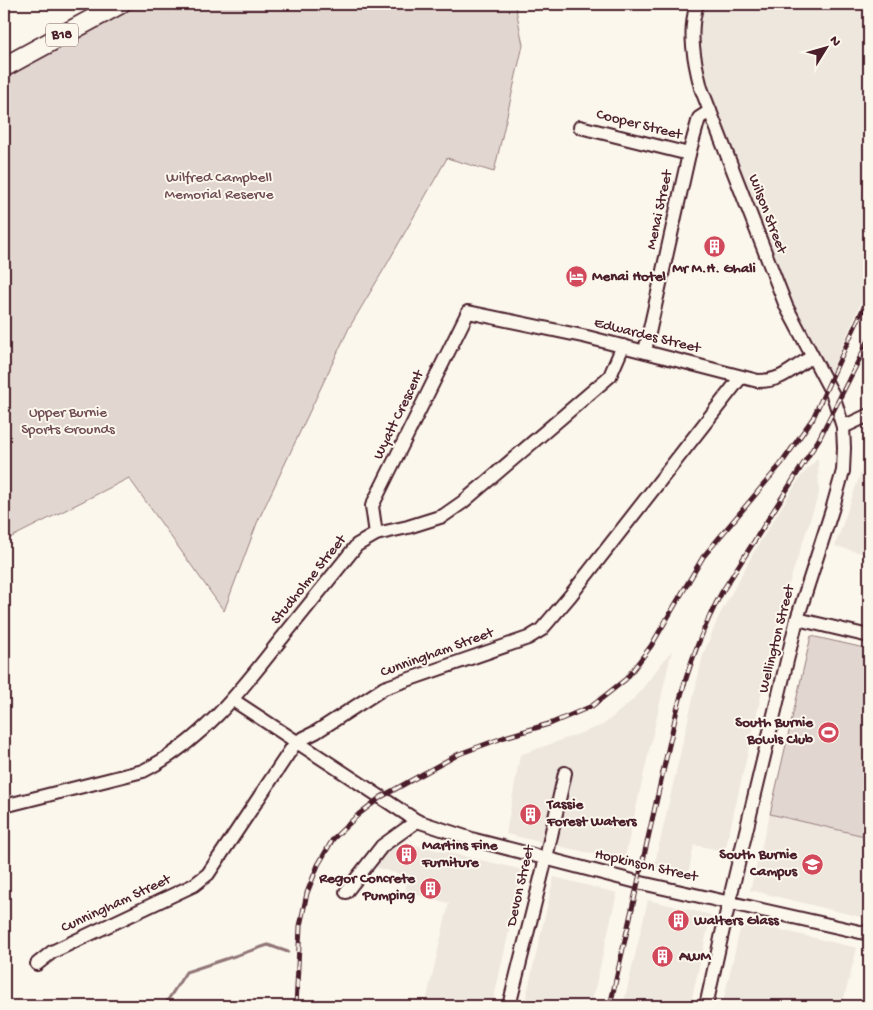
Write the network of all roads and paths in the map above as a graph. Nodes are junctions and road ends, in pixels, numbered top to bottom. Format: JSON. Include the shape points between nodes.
{"nodes":[{"id":1,"x":120,"y":4,"type":"edge"},
{"id":2,"x":697,"y":4,"type":"edge"},
{"id":3,"x":4,"y":67,"type":"edge"},
{"id":4,"x":710,"y":111,"type":"junction"},
{"id":5,"x":580,"y":128,"type":"dead end"},
{"id":6,"x":689,"y":154,"type":"junction"},
{"id":7,"x":468,"y":312,"type":"joint"},
{"id":8,"x":623,"y":346,"type":"junction"},
{"id":9,"x":645,"y":352,"type":"junction"},
{"id":10,"x":812,"y":357,"type":"junction"},
{"id":11,"x":741,"y":377,"type":"junction"},
{"id":12,"x":869,"y":415,"type":"edge"},
{"id":13,"x":843,"y":427,"type":"junction"},
{"id":14,"x":376,"y":534,"type":"junction"},
{"id":15,"x":797,"y":619,"type":"junction"},
{"id":16,"x":869,"y":636,"type":"edge"},
{"id":17,"x":233,"y":700,"type":"junction"},
{"id":18,"x":296,"y":742,"type":"junction"},
{"id":19,"x":565,"y":773,"type":"dead end"},
{"id":20,"x":4,"y":806,"type":"edge"},
{"id":21,"x":417,"y":822,"type":"junction"},
{"id":22,"x":546,"y":858,"type":"junction"},
{"id":23,"x":346,"y":892,"type":"dead end"},
{"id":24,"x":729,"y":902,"type":"junction"},
{"id":25,"x":869,"y":934,"type":"edge"},
{"id":26,"x":37,"y":964,"type":"dead end"},
{"id":27,"x":509,"y":1006,"type":"edge"},
{"id":28,"x":706,"y":1006,"type":"edge"}],
"edges":[{"from":1,"to":3,"type":"highway","number":"B18"},
{"from":2,"to":4,"type":"street","name":"Wilson Street","via":[[692,35],[694,60]]},
{"from":4,"to":6,"type":"street","name":"Menai Street","via":[[699,118]]},
{"from":4,"to":10,"type":"street","name":"Wilson Street","via":[[772,275]]},
{"from":5,"to":6,"type":"street","name":"Cooper Street"},
{"from":6,"to":9,"type":"street","name":"Menai Street"},
{"from":7,"to":8,"type":"street","name":"Edwardes Street"},
{"from":7,"to":14,"type":"street","name":"Wyatt Crescent","via":[[372,506]]},
{"from":8,"to":9,"type":"street","name":"Edwardes Street"},
{"from":8,"to":14,"type":"street","name":"Studholme Street","via":[[610,376],[463,502],[443,516]]},
{"from":9,"to":11,"type":"street","name":"Edwardes Street"},
{"from":10,"to":11,"type":"street","name":"Edwardes Street","via":[[772,381]]},
{"from":10,"to":13,"type":"street","name":"Wilson Street","via":[[833,395]]},
{"from":11,"to":18,"type":"street","name":"Cunningham Street","via":[[541,630],[528,638],[384,688]]},
{"from":12,"to":13,"type":"street"},
{"from":13,"to":15,"type":"street","name":"Wellington Street","via":[[843,470]]},
{"from":14,"to":17,"type":"street","name":"Studholme Street","via":[[357,545]]},
{"from":15,"to":16,"type":"street"},
{"from":15,"to":24,"type":"street","name":"Wellington Street"},
{"from":17,"to":18,"type":"street","name":"Hopkinson Street"},
{"from":17,"to":20,"type":"street","name":"Studholme Street","via":[[189,742],[143,771]]},
{"from":18,"to":21,"type":"street","name":"Hopkinson Street"},
{"from":18,"to":26,"type":"street","name":"Cunningham Street","via":[[208,874],[194,885],[52,952]]},
{"from":19,"to":22,"type":"street","name":"Devon Street"},
{"from":21,"to":22,"type":"street","name":"Hopkinson Street"},
{"from":21,"to":23,"type":"street","via":[[382,846]]},
{"from":22,"to":24,"type":"street","name":"Hopkinson Street"},
{"from":22,"to":27,"type":"street","name":"Devon Street"},
{"from":24,"to":25,"type":"street","name":"Hopkinson Street"},
{"from":24,"to":28,"type":"street","name":"Wellington Street"}]}
